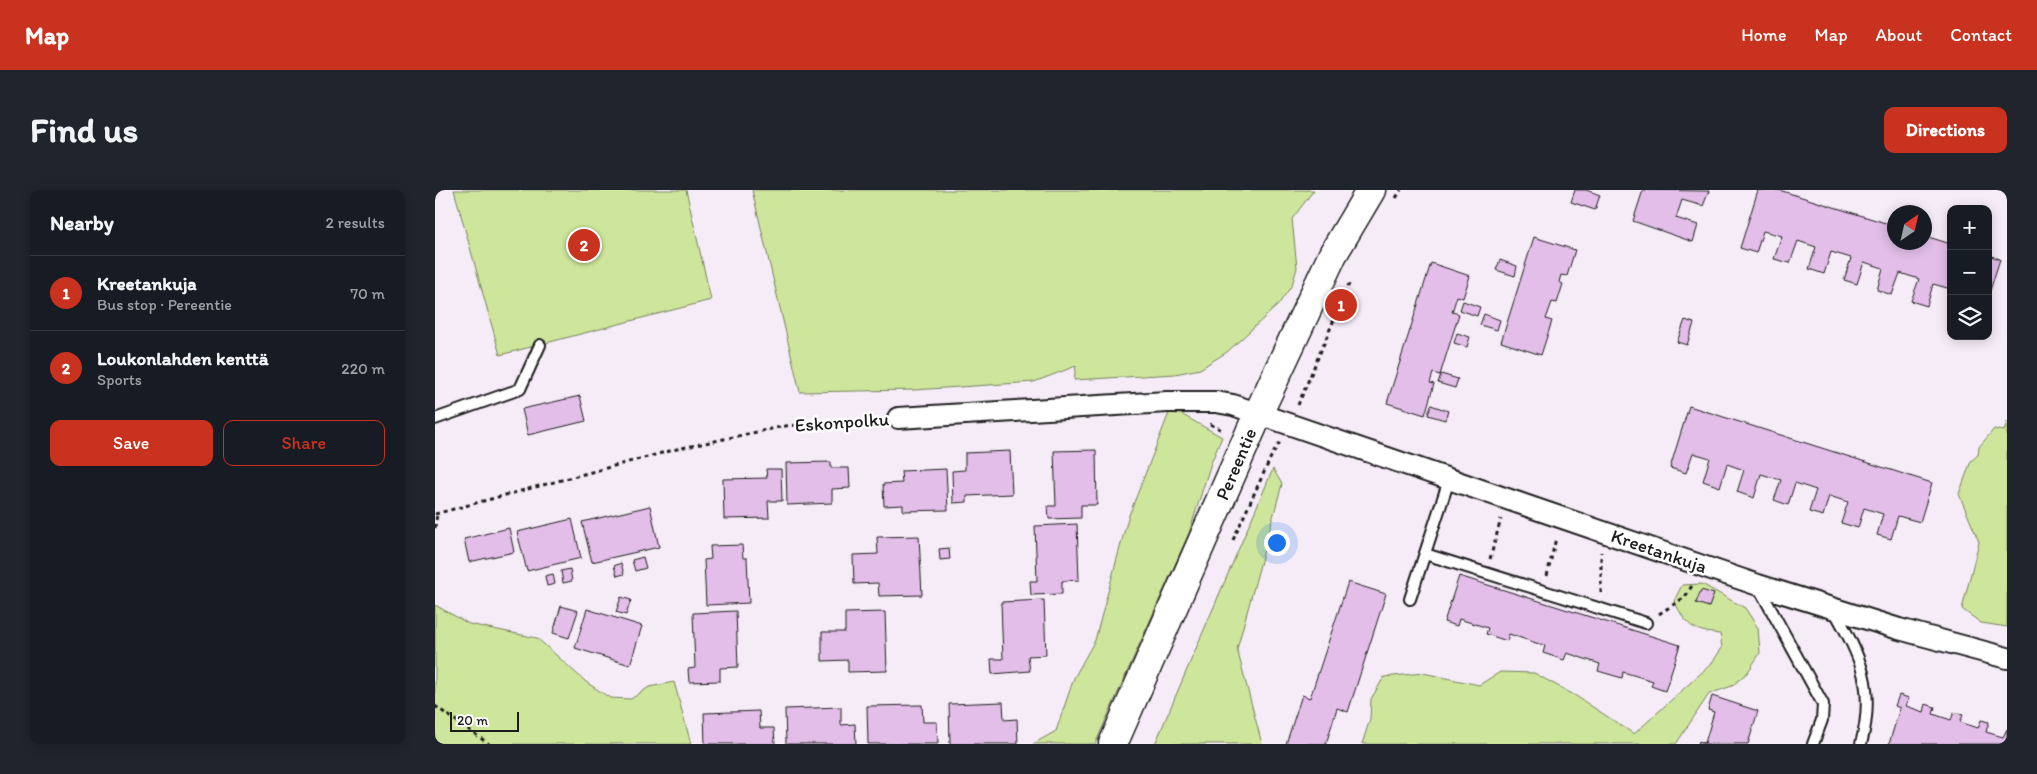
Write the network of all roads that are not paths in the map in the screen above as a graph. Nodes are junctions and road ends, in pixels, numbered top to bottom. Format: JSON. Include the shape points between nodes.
{"nodes":[{"id":1,"x":1381,"y":198,"type":"edge"},
{"id":2,"x":540,"y":344,"type":"dead end"},
{"id":3,"x":1259,"y":412,"type":"junction"},
{"id":4,"x":898,"y":418,"type":"road end"},
{"id":5,"x":435,"y":419,"type":"edge"},
{"id":6,"x":1449,"y":480,"type":"junction"},
{"id":7,"x":1425,"y":554,"type":"junction"},
{"id":8,"x":1758,"y":585,"type":"junction"},
{"id":9,"x":1411,"y":599,"type":"dead end"},
{"id":10,"x":1833,"y":609,"type":"junction"},
{"id":11,"x":1646,"y":623,"type":"dead end"},
{"id":12,"x":2007,"y":658,"type":"edge"},
{"id":13,"x":1113,"y":744,"type":"edge"},
{"id":14,"x":1813,"y":744,"type":"edge"},
{"id":15,"x":1861,"y":744,"type":"edge"}],
"edges":[{"from":1,"to":3,"type":"street","name":"Pereentie","via":[[1333,254]]},
{"from":2,"to":5,"type":"lane","via":[[519,389]]},
{"from":3,"to":4,"type":"street","name":"Eskonpolku","via":[[1216,402],[1167,402]]},
{"from":3,"to":6,"type":"street","name":"Kreetankuja"},
{"from":3,"to":13,"type":"street","name":"Pereentie"},
{"from":6,"to":7,"type":"lane"},
{"from":6,"to":8,"type":"street","name":"Kreetankuja"},
{"from":7,"to":9,"type":"lane"},
{"from":7,"to":11,"type":"lane"},
{"from":8,"to":10,"type":"street","name":"Kreetankuja"},
{"from":8,"to":14,"type":"lane","via":[[1823,704],[1822,720]]},
{"from":10,"to":12,"type":"street","name":"Kreetankuja"},
{"from":10,"to":15,"type":"lane","via":[[1857,650],[1864,675],[1868,720]]}]}
